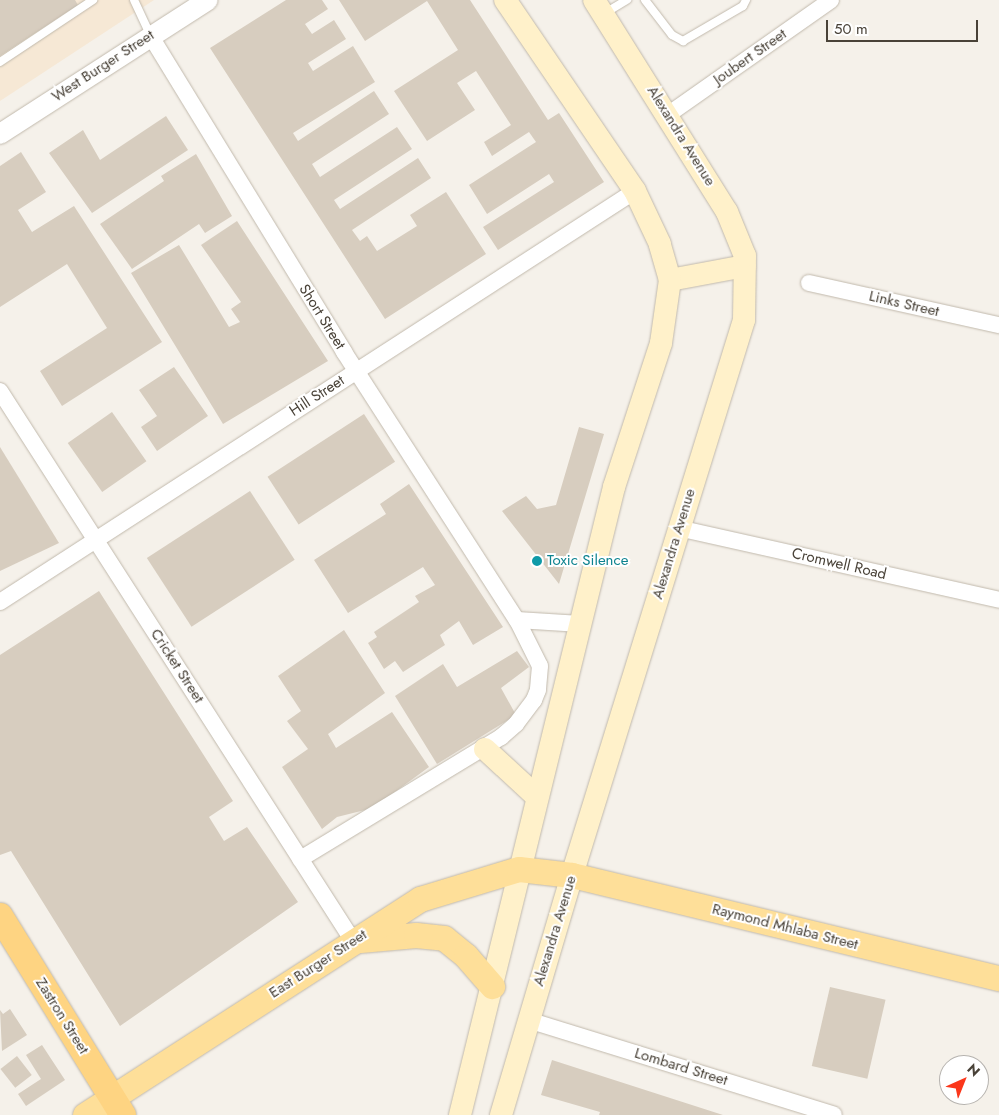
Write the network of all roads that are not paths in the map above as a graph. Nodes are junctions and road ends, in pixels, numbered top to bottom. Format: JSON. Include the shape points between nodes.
{"nodes":[{"id":1,"x":93,"y":0,"type":"edge"},
{"id":2,"x":134,"y":0,"type":"edge"},
{"id":3,"x":208,"y":0,"type":"edge"},
{"id":4,"x":505,"y":0,"type":"edge"},
{"id":5,"x":627,"y":0,"type":"edge"},
{"id":6,"x":645,"y":0,"type":"edge"},
{"id":7,"x":746,"y":0,"type":"edge"},
{"id":8,"x":831,"y":0,"type":"edge"},
{"id":9,"x":599,"y":7,"type":"edge"},
{"id":10,"x":150,"y":35,"type":"junction"},
{"id":11,"x":0,"y":62,"type":"edge"},
{"id":12,"x":669,"y":114,"type":"junction"},
{"id":13,"x":0,"y":134,"type":"edge"},
{"id":14,"x":635,"y":191,"type":"junction"},
{"id":15,"x":745,"y":266,"type":"junction"},
{"id":16,"x":670,"y":280,"type":"junction"},
{"id":17,"x":810,"y":283,"type":"dead end"},
{"id":18,"x":999,"y":325,"type":"edge"},
{"id":19,"x":356,"y":371,"type":"junction"},
{"id":20,"x":0,"y":391,"type":"edge"},
{"id":21,"x":678,"y":528,"type":"junction"},
{"id":22,"x":97,"y":541,"type":"junction"},
{"id":23,"x":999,"y":600,"type":"edge"},
{"id":24,"x":0,"y":602,"type":"edge"},
{"id":25,"x":517,"y":620,"type":"junction"},
{"id":26,"x":580,"y":624,"type":"junction"},
{"id":27,"x":485,"y":749,"type":"junction"},
{"id":28,"x":537,"y":797,"type":"junction"},
{"id":29,"x":300,"y":859,"type":"junction"},
{"id":30,"x":519,"y":869,"type":"junction"},
{"id":31,"x":572,"y":875,"type":"junction"},
{"id":32,"x":0,"y":916,"type":"edge"},
{"id":33,"x":352,"y":941,"type":"junction"},
{"id":34,"x":999,"y":978,"type":"edge"},
{"id":35,"x":492,"y":986,"type":"junction"},
{"id":36,"x":528,"y":1020,"type":"junction"},
{"id":37,"x":118,"y":1106,"type":"edge"},
{"id":38,"x":85,"y":1115,"type":"edge"},
{"id":39,"x":460,"y":1115,"type":"edge"},
{"id":40,"x":501,"y":1115,"type":"edge"},
{"id":41,"x":834,"y":1115,"type":"edge"}],
"edges":[{"from":1,"to":11,"type":"lane"},
{"from":2,"to":10,"type":"lane"},
{"from":3,"to":10,"type":"street","name":"West Burger Street"},
{"from":4,"to":14,"type":"main road"},
{"from":5,"to":9,"type":"lane"},
{"from":6,"to":7,"type":"lane","via":[[672,35],[683,40],[743,6]]},
{"from":8,"to":12,"type":"street","name":"Joubert Street"},
{"from":9,"to":12,"type":"main road","name":"Alexandra Avenue"},
{"from":10,"to":13,"type":"street","name":"West Burger Street"},
{"from":10,"to":19,"type":"street","name":"Short Street"},
{"from":12,"to":15,"type":"main road","name":"Alexandra Avenue","via":[[727,212]]},
{"from":14,"to":16,"type":"main road","via":[[660,244]]},
{"from":14,"to":19,"type":"street","name":"Hill Street"},
{"from":15,"to":16,"type":"main road"},
{"from":15,"to":21,"type":"main road","name":"Alexandra Avenue","via":[[744,320]]},
{"from":16,"to":26,"type":"main road","via":[[660,343],[614,486]]},
{"from":17,"to":18,"type":"street","name":"Links Street"},
{"from":19,"to":22,"type":"street","name":"Hill Street"},
{"from":19,"to":25,"type":"street","name":"Short Street"},
{"from":20,"to":22,"type":"street","name":"Cricket Street"},
{"from":21,"to":23,"type":"street","name":"Cromwell Road"},
{"from":21,"to":31,"type":"main road","name":"Alexandra Avenue"},
{"from":22,"to":24,"type":"street","name":"Hill Street"},
{"from":22,"to":29,"type":"street","name":"Cricket Street"},
{"from":25,"to":26,"type":"street"},
{"from":25,"to":27,"type":"street","name":"Short Street","via":[[540,666],[538,690],[516,724]]},
{"from":26,"to":28,"type":"main road"},
{"from":27,"to":28,"type":"main road"},
{"from":27,"to":29,"type":"street"},
{"from":28,"to":30,"type":"main road"},
{"from":29,"to":33,"type":"street","name":"Cricket Street"},
{"from":30,"to":31,"type":"main road","name":"East Burger Street"},
{"from":30,"to":33,"type":"main road","name":"East Burger Street","via":[[420,899]]},
{"from":30,"to":35,"type":"main road"},
{"from":31,"to":34,"type":"main road","name":"Raymond Mhlaba Street"},
{"from":31,"to":36,"type":"main road","name":"Alexandra Avenue"},
{"from":32,"to":37,"type":"highway","name":"Zastron Street"},
{"from":33,"to":35,"type":"main road","via":[[416,935],[444,938],[466,956]]},
{"from":33,"to":37,"type":"main road","name":"East Burger Street"},
{"from":35,"to":39,"type":"main road"},
{"from":36,"to":40,"type":"main road","name":"Alexandra Avenue"},
{"from":36,"to":41,"type":"street","name":"Lombard Street"},
{"from":37,"to":38,"type":"main road","name":"East Burger Street"}]}
